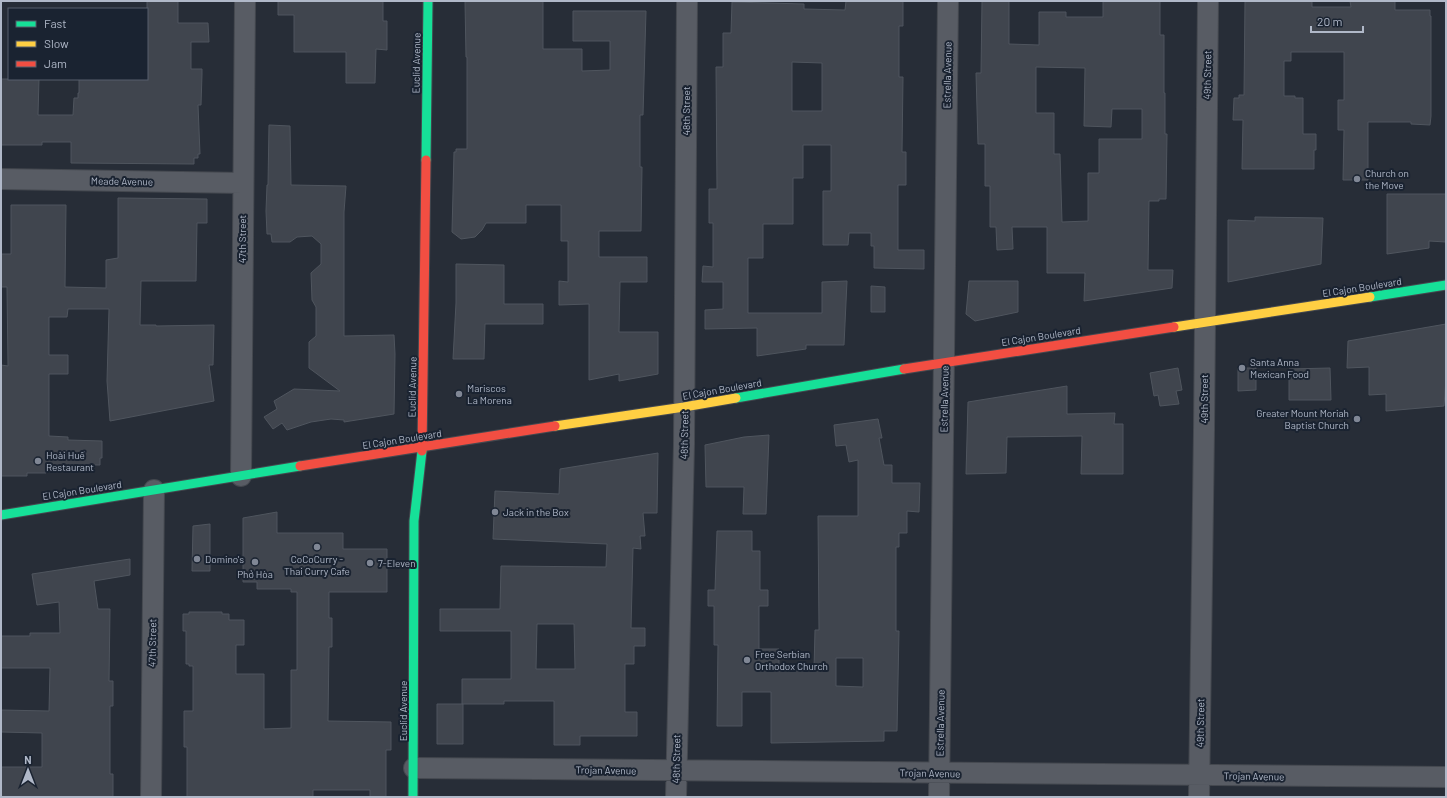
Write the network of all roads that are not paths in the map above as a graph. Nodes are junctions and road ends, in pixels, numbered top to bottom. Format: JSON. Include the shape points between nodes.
{"nodes":[{"id":1,"x":245,"y":1,"type":"edge"},
{"id":2,"x":428,"y":1,"type":"edge"},
{"id":3,"x":687,"y":1,"type":"edge"},
{"id":4,"x":948,"y":1,"type":"edge"},
{"id":5,"x":1208,"y":1,"type":"edge"},
{"id":6,"x":1,"y":179,"type":"edge"},
{"id":7,"x":242,"y":183,"type":"junction"},
{"id":8,"x":1446,"y":285,"type":"edge"},
{"id":9,"x":1205,"y":322,"type":"junction"},
{"id":10,"x":944,"y":364,"type":"junction"},
{"id":11,"x":684,"y":406,"type":"junction"},
{"id":12,"x":422,"y":447,"type":"junction"},
{"id":13,"x":240,"y":476,"type":"junction"},
{"id":14,"x":154,"y":490,"type":"junction"},
{"id":15,"x":1,"y":515,"type":"edge"},
{"id":16,"x":414,"y":768,"type":"junction"},
{"id":17,"x":676,"y":771,"type":"junction"},
{"id":18,"x":939,"y":773,"type":"junction"},
{"id":19,"x":1200,"y":775,"type":"junction"},
{"id":20,"x":1446,"y":777,"type":"edge"},
{"id":21,"x":151,"y":797,"type":"edge"},
{"id":22,"x":413,"y":797,"type":"edge"},
{"id":23,"x":676,"y":797,"type":"edge"},
{"id":24,"x":939,"y":797,"type":"edge"},
{"id":25,"x":1199,"y":797,"type":"edge"}],
"edges":[{"from":1,"to":7,"type":"street","name":"47th Street"},
{"from":2,"to":12,"type":"main road","name":"Euclid Avenue"},
{"from":3,"to":11,"type":"street","name":"48th Street"},
{"from":4,"to":10,"type":"street","name":"Estrella Avenue"},
{"from":5,"to":9,"type":"street","name":"49th Street"},
{"from":6,"to":7,"type":"street","name":"Meade Avenue"},
{"from":7,"to":13,"type":"street","name":"47th Street"},
{"from":8,"to":9,"type":"main road","name":"El Cajon Boulevard"},
{"from":9,"to":10,"type":"main road","name":"El Cajon Boulevard"},
{"from":9,"to":19,"type":"street","name":"49th Street"},
{"from":10,"to":11,"type":"main road","name":"El Cajon Boulevard"},
{"from":10,"to":18,"type":"street","name":"Estrella Avenue"},
{"from":11,"to":12,"type":"main road","name":"El Cajon Boulevard"},
{"from":11,"to":17,"type":"street","name":"48th Street"},
{"from":12,"to":13,"type":"main road","name":"El Cajon Boulevard"},
{"from":12,"to":16,"type":"main road","name":"Euclid Avenue","via":[[414,521]]},
{"from":13,"to":14,"type":"main road","name":"El Cajon Boulevard"},
{"from":14,"to":15,"type":"main road","name":"El Cajon Boulevard"},
{"from":14,"to":21,"type":"street","name":"47th Street"},
{"from":16,"to":17,"type":"street","name":"Trojan Avenue"},
{"from":16,"to":22,"type":"main road","name":"Euclid Avenue"},
{"from":17,"to":18,"type":"street","name":"Trojan Avenue"},
{"from":17,"to":23,"type":"street","name":"48th Street"},
{"from":18,"to":19,"type":"street","name":"Trojan Avenue"},
{"from":18,"to":24,"type":"street","name":"Estrella Avenue"},
{"from":19,"to":20,"type":"street","name":"Trojan Avenue"},
{"from":19,"to":25,"type":"street","name":"49th Street"}]}
